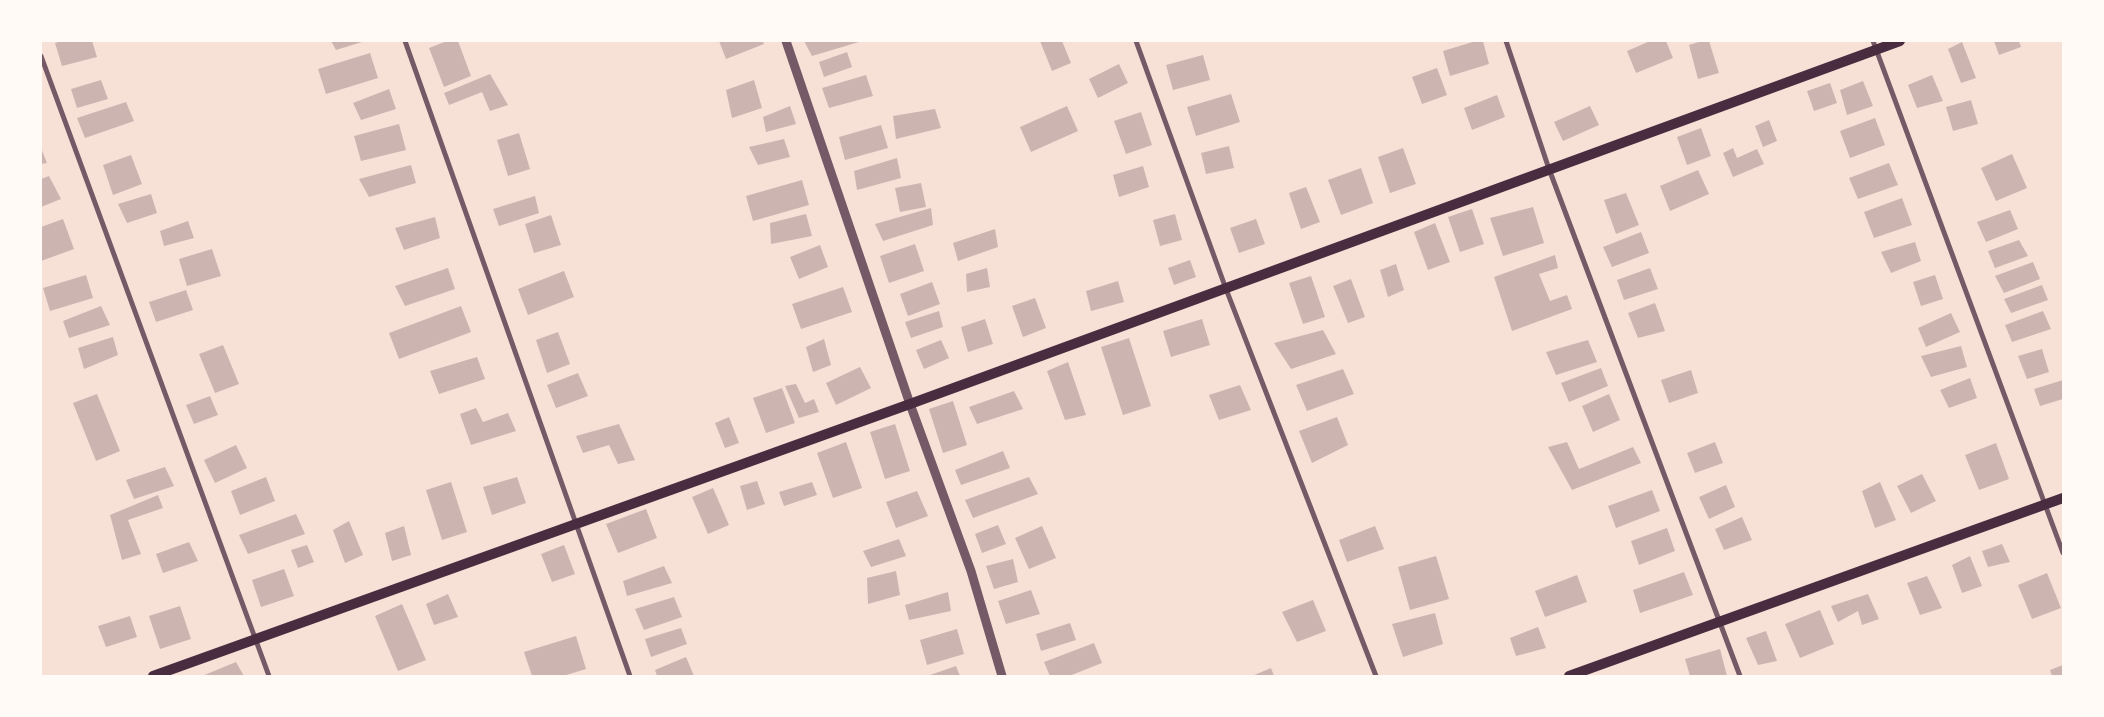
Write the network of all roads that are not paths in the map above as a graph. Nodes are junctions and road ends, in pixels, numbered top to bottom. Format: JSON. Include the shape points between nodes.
{"nodes":[{"id":1,"x":405,"y":41,"type":"edge"},
{"id":2,"x":786,"y":41,"type":"edge"},
{"id":3,"x":1136,"y":41,"type":"edge"},
{"id":4,"x":1506,"y":41,"type":"edge"},
{"id":5,"x":1900,"y":41,"type":"edge"},
{"id":6,"x":1874,"y":46,"type":"edge"},
{"id":7,"x":41,"y":56,"type":"edge"},
{"id":8,"x":1549,"y":169,"type":"junction"},
{"id":9,"x":1226,"y":289,"type":"junction"},
{"id":10,"x":910,"y":404,"type":"junction"},
{"id":11,"x":2063,"y":498,"type":"edge"},
{"id":12,"x":2046,"y":504,"type":"junction"},
{"id":13,"x":576,"y":525,"type":"junction"},
{"id":14,"x":2063,"y":553,"type":"edge"},
{"id":15,"x":1720,"y":621,"type":"junction"},
{"id":16,"x":256,"y":639,"type":"junction"},
{"id":17,"x":153,"y":676,"type":"edge"},
{"id":18,"x":269,"y":676,"type":"edge"},
{"id":19,"x":630,"y":676,"type":"edge"},
{"id":20,"x":1002,"y":676,"type":"edge"},
{"id":21,"x":1376,"y":676,"type":"edge"},
{"id":22,"x":1568,"y":676,"type":"edge"},
{"id":23,"x":1740,"y":676,"type":"edge"}],
"edges":[{"from":1,"to":13,"type":"street"},
{"from":2,"to":10,"type":"street"},
{"from":3,"to":9,"type":"street"},
{"from":4,"to":8,"type":"street"},
{"from":5,"to":6,"type":"main road"},
{"from":6,"to":8,"type":"main road"},
{"from":6,"to":12,"type":"street"},
{"from":7,"to":16,"type":"street"},
{"from":8,"to":9,"type":"main road"},
{"from":8,"to":15,"type":"street"},
{"from":9,"to":10,"type":"main road"},
{"from":9,"to":21,"type":"street"},
{"from":10,"to":13,"type":"main road"},
{"from":10,"to":20,"type":"street","via":[[971,572]]},
{"from":11,"to":12,"type":"main road"},
{"from":12,"to":14,"type":"street"},
{"from":12,"to":15,"type":"main road"},
{"from":13,"to":16,"type":"main road"},
{"from":13,"to":19,"type":"street"},
{"from":15,"to":22,"type":"main road"},
{"from":15,"to":23,"type":"street"},
{"from":16,"to":17,"type":"main road"},
{"from":16,"to":18,"type":"street"}]}
